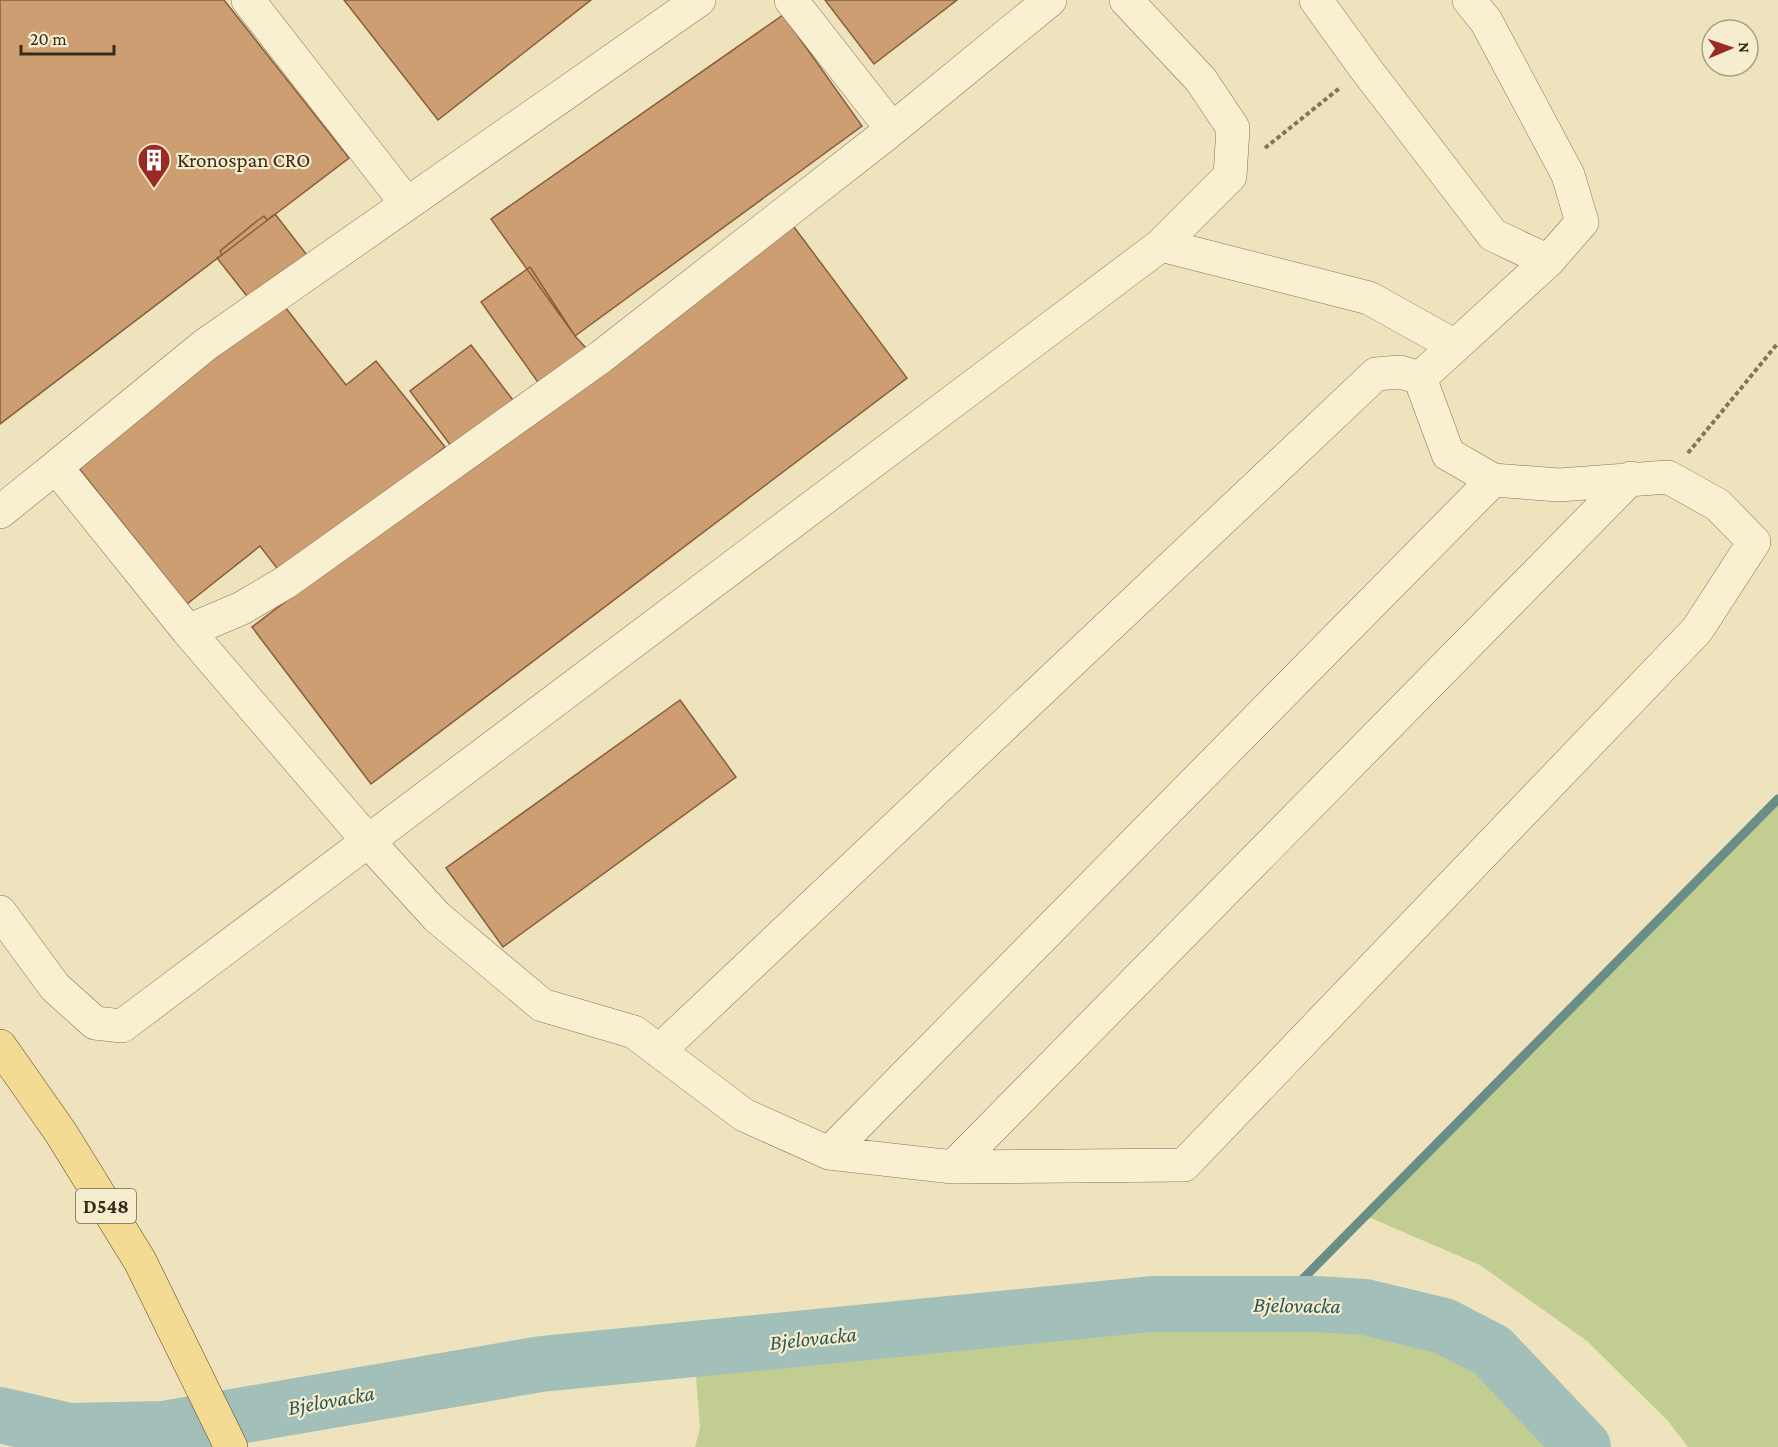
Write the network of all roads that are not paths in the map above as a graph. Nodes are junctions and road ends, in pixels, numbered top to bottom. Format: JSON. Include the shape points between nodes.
{"nodes":[{"id":1,"x":248,"y":0,"type":"edge"},
{"id":2,"x":699,"y":0,"type":"edge"},
{"id":3,"x":791,"y":0,"type":"edge"},
{"id":4,"x":1050,"y":0,"type":"edge"},
{"id":5,"x":1126,"y":0,"type":"edge"},
{"id":6,"x":1316,"y":0,"type":"edge"},
{"id":7,"x":1469,"y":0,"type":"edge"},
{"id":8,"x":892,"y":129,"type":"junction"},
{"id":9,"x":407,"y":204,"type":"junction"},
{"id":10,"x":1161,"y":245,"type":"junction"},
{"id":11,"x":1548,"y":261,"type":"junction"},
{"id":12,"x":1455,"y":346,"type":"junction"},
{"id":13,"x":1420,"y":378,"type":"junction"},
{"id":14,"x":56,"y":467,"type":"junction"},
{"id":15,"x":1631,"y":478,"type":"junction"},
{"id":16,"x":1493,"y":480,"type":"junction"},
{"id":17,"x":0,"y":512,"type":"edge"},
{"id":18,"x":188,"y":631,"type":"junction"},
{"id":19,"x":368,"y":841,"type":"junction"},
{"id":20,"x":0,"y":912,"type":"edge"},
{"id":21,"x":0,"y":1046,"type":"edge"},
{"id":22,"x":659,"y":1051,"type":"junction"},
{"id":23,"x":829,"y":1154,"type":"junction"},
{"id":24,"x":953,"y":1167,"type":"junction"},
{"id":25,"x":231,"y":1447,"type":"edge"}],
"edges":[{"from":1,"to":9,"type":"lane"},
{"from":2,"to":9,"type":"lane"},
{"from":3,"to":8,"type":"lane"},
{"from":4,"to":8,"type":"lane"},
{"from":5,"to":10,"type":"lane","via":[[1201,80],[1233,128],[1230,176]]},
{"from":6,"to":11,"type":"lane","via":[[1493,235]]},
{"from":7,"to":11,"type":"lane","via":[[1486,21],[1568,175],[1582,222]]},
{"from":8,"to":18,"type":"lane","via":[[602,356],[286,582],[242,608]]},
{"from":9,"to":14,"type":"lane","via":[[205,345]]},
{"from":10,"to":12,"type":"lane","via":[[1369,298]]},
{"from":10,"to":19,"type":"lane"},
{"from":11,"to":12,"type":"lane"},
{"from":12,"to":13,"type":"lane"},
{"from":13,"to":16,"type":"lane","via":[[1448,454]]},
{"from":13,"to":22,"type":"lane","via":[[1400,372],[1376,374]]},
{"from":14,"to":17,"type":"lane"},
{"from":14,"to":18,"type":"lane"},
{"from":15,"to":16,"type":"lane","via":[[1559,485]]},
{"from":15,"to":24,"type":"lane"},
{"from":15,"to":24,"type":"lane","via":[[1668,477],[1718,505],[1754,542],[1697,630],[1184,1165]]},
{"from":16,"to":23,"type":"lane"},
{"from":18,"to":19,"type":"lane"},
{"from":19,"to":20,"type":"lane","via":[[122,1026],[95,1023],[55,987]]},
{"from":19,"to":22,"type":"lane","via":[[437,916],[542,1005],[633,1032]]},
{"from":21,"to":25,"type":"main road","number":"D548","via":[[61,1133],[140,1261]]},
{"from":22,"to":23,"type":"lane","via":[[744,1115]]},
{"from":23,"to":24,"type":"lane"}]}
